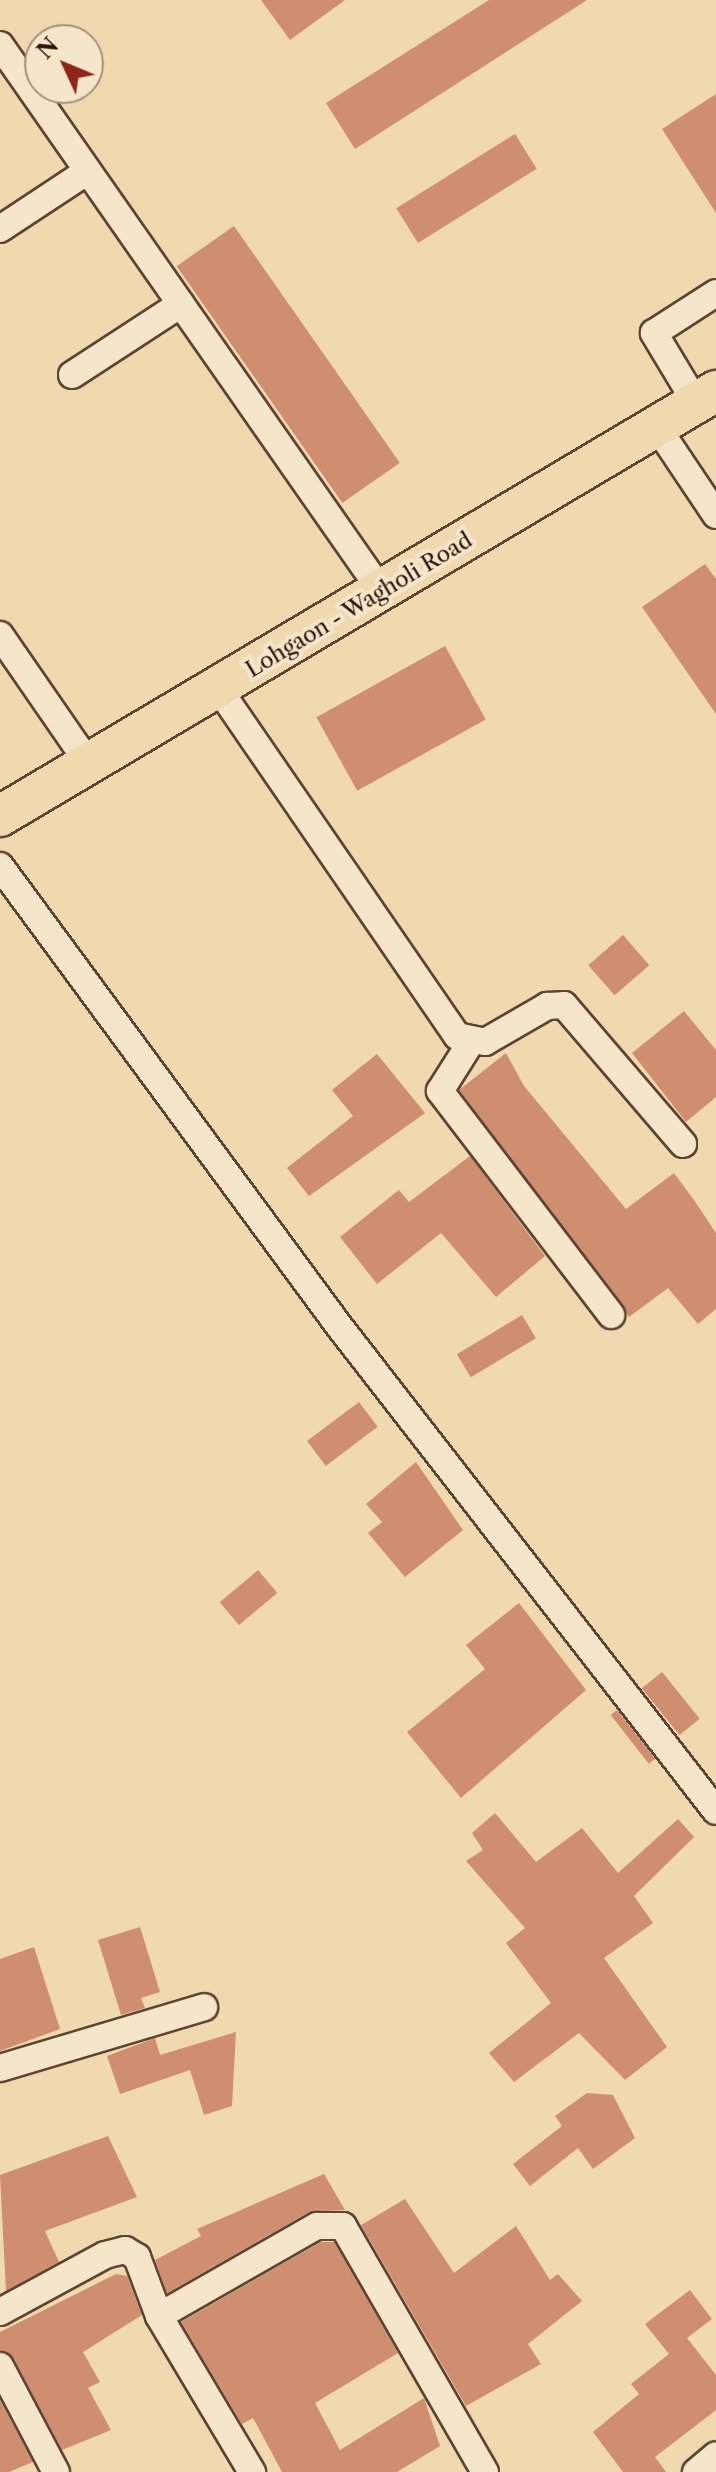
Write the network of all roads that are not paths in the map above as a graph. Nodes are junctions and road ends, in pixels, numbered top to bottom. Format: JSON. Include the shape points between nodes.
{"nodes":[{"id":1,"x":0,"y":45,"type":"edge"},
{"id":2,"x":88,"y":171,"type":"junction"},
{"id":3,"x":0,"y":229,"type":"edge"},
{"id":4,"x":716,"y":293,"type":"edge"},
{"id":5,"x":181,"y":304,"type":"junction"},
{"id":6,"x":72,"y":375,"type":"dead end"},
{"id":7,"x":706,"y":397,"type":"edge"},
{"id":8,"x":657,"y":427,"type":"junction"},
{"id":9,"x":716,"y":515,"type":"edge"},
{"id":10,"x":382,"y":592,"type":"junction"},
{"id":11,"x":0,"y":635,"type":"edge"},
{"id":12,"x":218,"y":688,"type":"junction"},
{"id":13,"x":89,"y":764,"type":"junction"},
{"id":14,"x":0,"y":816,"type":"edge"},
{"id":15,"x":0,"y":866,"type":"edge"},
{"id":16,"x":471,"y":1042,"type":"junction"},
{"id":17,"x":683,"y":1144,"type":"dead end"},
{"id":18,"x":611,"y":1315,"type":"dead end"},
{"id":19,"x":716,"y":1811,"type":"edge"},
{"id":20,"x":204,"y":2007,"type":"dead end"},
{"id":21,"x":0,"y":2068,"type":"edge"},
{"id":22,"x":0,"y":2312,"type":"edge"},
{"id":23,"x":159,"y":2316,"type":"junction"},
{"id":24,"x":0,"y":2366,"type":"edge"},
{"id":25,"x":716,"y":2455,"type":"edge"},
{"id":26,"x":56,"y":2472,"type":"edge"},
{"id":27,"x":252,"y":2472,"type":"edge"},
{"id":28,"x":485,"y":2472,"type":"edge"},
{"id":29,"x":696,"y":2472,"type":"edge"}],
"edges":[{"from":1,"to":2,"type":"street"},
{"from":2,"to":3,"type":"street"},
{"from":2,"to":5,"type":"street"},
{"from":4,"to":7,"type":"street","via":[[654,333]]},
{"from":5,"to":6,"type":"street"},
{"from":5,"to":10,"type":"street"},
{"from":7,"to":8,"type":"main road","name":"Lohgaon - Wagholi Road"},
{"from":8,"to":9,"type":"street"},
{"from":8,"to":10,"type":"main road","name":"Lohgaon - Wagholi Road"},
{"from":10,"to":12,"type":"main road","name":"Lohgaon - Wagholi Road"},
{"from":11,"to":13,"type":"street"},
{"from":12,"to":13,"type":"main road","name":"Lohgaon - Wagholi Road"},
{"from":12,"to":16,"type":"street","via":[[443,1020]]},
{"from":13,"to":14,"type":"main road","name":"Lohgaon - Wagholi Road"},
{"from":15,"to":19,"type":"street","via":[[339,1326]]},
{"from":16,"to":17,"type":"street","via":[[564,1005]]},
{"from":16,"to":18,"type":"street","via":[[440,1091]]},
{"from":20,"to":21,"type":"street"},
{"from":22,"to":23,"type":"street","via":[[125,2250],[137,2257]]},
{"from":23,"to":27,"type":"street"},
{"from":23,"to":28,"type":"street","via":[[317,2226],[343,2226]]},
{"from":24,"to":26,"type":"street"},
{"from":25,"to":29,"type":"street"}]}
